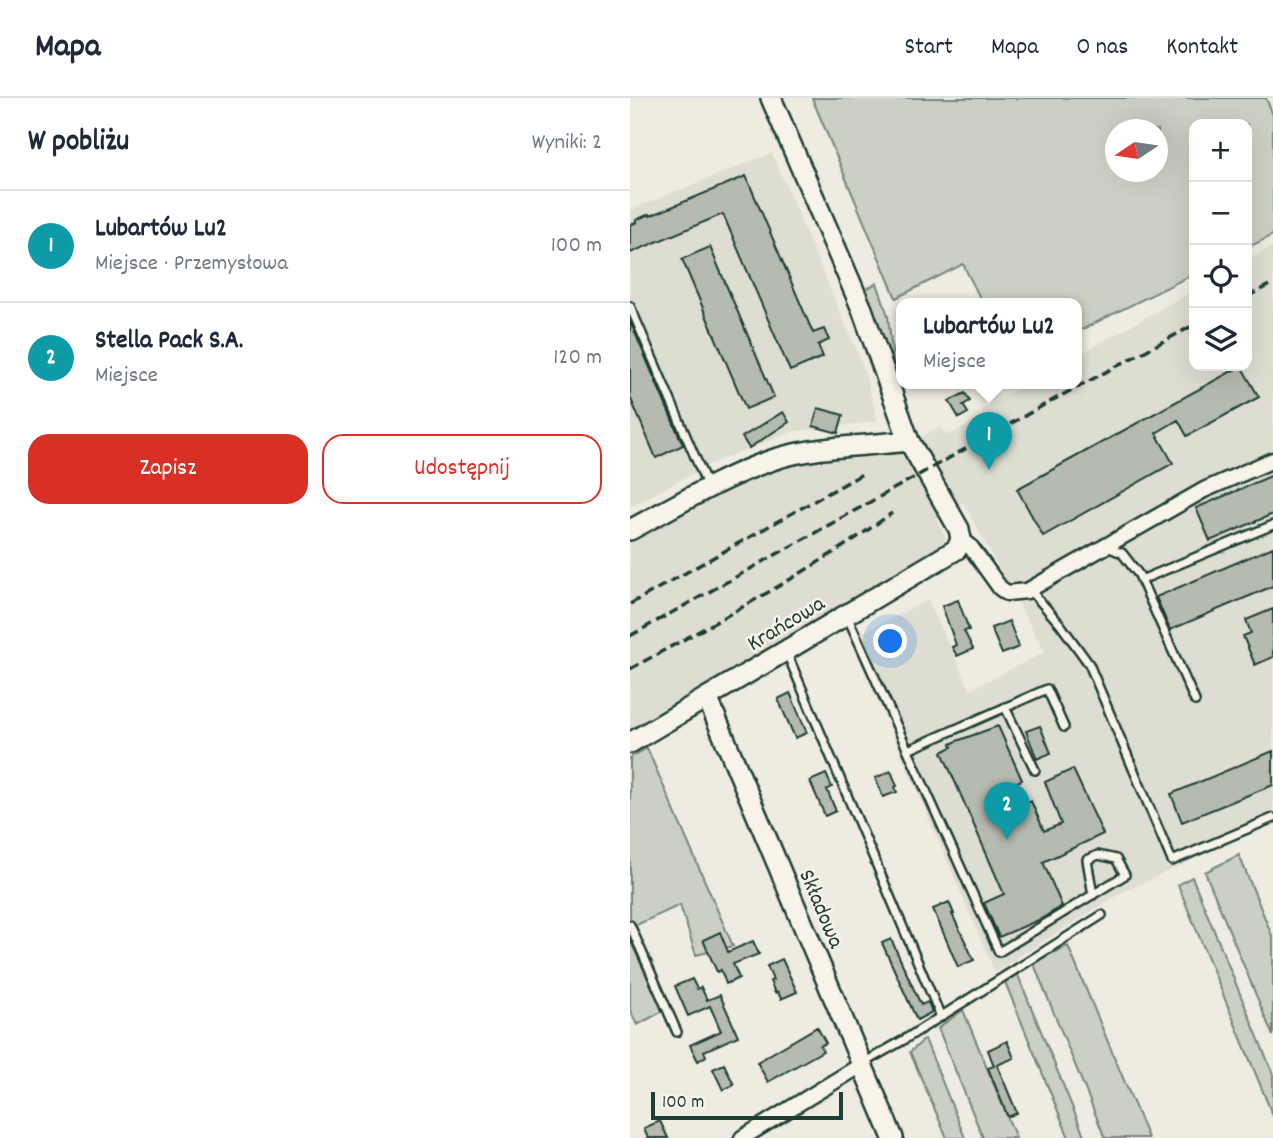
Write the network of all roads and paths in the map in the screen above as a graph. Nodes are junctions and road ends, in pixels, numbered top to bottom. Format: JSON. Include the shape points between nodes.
{"nodes":[{"id":1,"x":771,"y":98,"type":"edge"},
{"id":2,"x":630,"y":306,"type":"edge"},
{"id":3,"x":909,"y":441,"type":"junction"},
{"id":4,"x":1273,"y":460,"type":"edge"},
{"id":5,"x":708,"y":488,"type":"junction"},
{"id":6,"x":1273,"y":525,"type":"edge"},
{"id":7,"x":630,"y":530,"type":"edge"},
{"id":8,"x":961,"y":539,"type":"junction"},
{"id":9,"x":1107,"y":547,"type":"junction"},
{"id":10,"x":1141,"y":580,"type":"junction"},
{"id":11,"x":1030,"y":590,"type":"junction"},
{"id":12,"x":846,"y":614,"type":"junction"},
{"id":13,"x":785,"y":650,"type":"junction"},
{"id":14,"x":707,"y":697,"type":"junction"},
{"id":15,"x":1195,"y":701,"type":"dead end"},
{"id":16,"x":1006,"y":707,"type":"junction"},
{"id":17,"x":1064,"y":727,"type":"dead end"},
{"id":18,"x":630,"y":743,"type":"edge"},
{"id":19,"x":908,"y":750,"type":"junction"},
{"id":20,"x":1035,"y":770,"type":"dead end"},
{"id":21,"x":1273,"y":818,"type":"edge"},
{"id":22,"x":1094,"y":895,"type":"junction"},
{"id":23,"x":1102,"y":915,"type":"dead end"},
{"id":24,"x":630,"y":925,"type":"edge"},
{"id":25,"x":941,"y":1017,"type":"junction"},
{"id":26,"x":677,"y":1032,"type":"dead end"},
{"id":27,"x":863,"y":1064,"type":"junction"},
{"id":28,"x":742,"y":1138,"type":"edge"},
{"id":29,"x":893,"y":1138,"type":"edge"}],
"edges":[{"from":1,"to":3,"type":"street","via":[[862,309]]},
{"from":2,"to":5,"type":"lane"},
{"from":3,"to":5,"type":"street","via":[[777,459]]},
{"from":3,"to":8,"type":"street"},
{"from":4,"to":9,"type":"street","via":[[1205,490]]},
{"from":5,"to":7,"type":"street"},
{"from":6,"to":10,"type":"lane"},
{"from":8,"to":11,"type":"street","via":[[1000,588],[1007,593]]},
{"from":8,"to":12,"type":"street","name":"Krańcowa","via":[[957,549]]},
{"from":9,"to":10,"type":"lane","via":[[1122,553]]},
{"from":9,"to":11,"type":"street"},
{"from":10,"to":15,"type":"lane"},
{"from":11,"to":21,"type":"lane","via":[[1089,664],[1172,861]]},
{"from":12,"to":13,"type":"street","name":"Krańcowa"},
{"from":12,"to":19,"type":"lane"},
{"from":13,"to":14,"type":"street","name":"Krańcowa"},
{"from":13,"to":25,"type":"lane"},
{"from":14,"to":18,"type":"street","name":"Krańcowa"},
{"from":14,"to":27,"type":"street","name":"Składowa"},
{"from":16,"to":17,"type":"lane","via":[[1047,689]]},
{"from":16,"to":19,"type":"lane"},
{"from":16,"to":20,"type":"lane"},
{"from":19,"to":22,"type":"lane","via":[[999,952]]},
{"from":22,"to":22,"type":"lane","via":[[1125,875],[1116,859],[1098,855],[1087,860]]},
{"from":23,"to":25,"type":"lane"},
{"from":24,"to":26,"type":"lane"},
{"from":25,"to":27,"type":"lane"},
{"from":27,"to":28,"type":"street"},
{"from":27,"to":29,"type":"street","name":"Składowa"}]}
